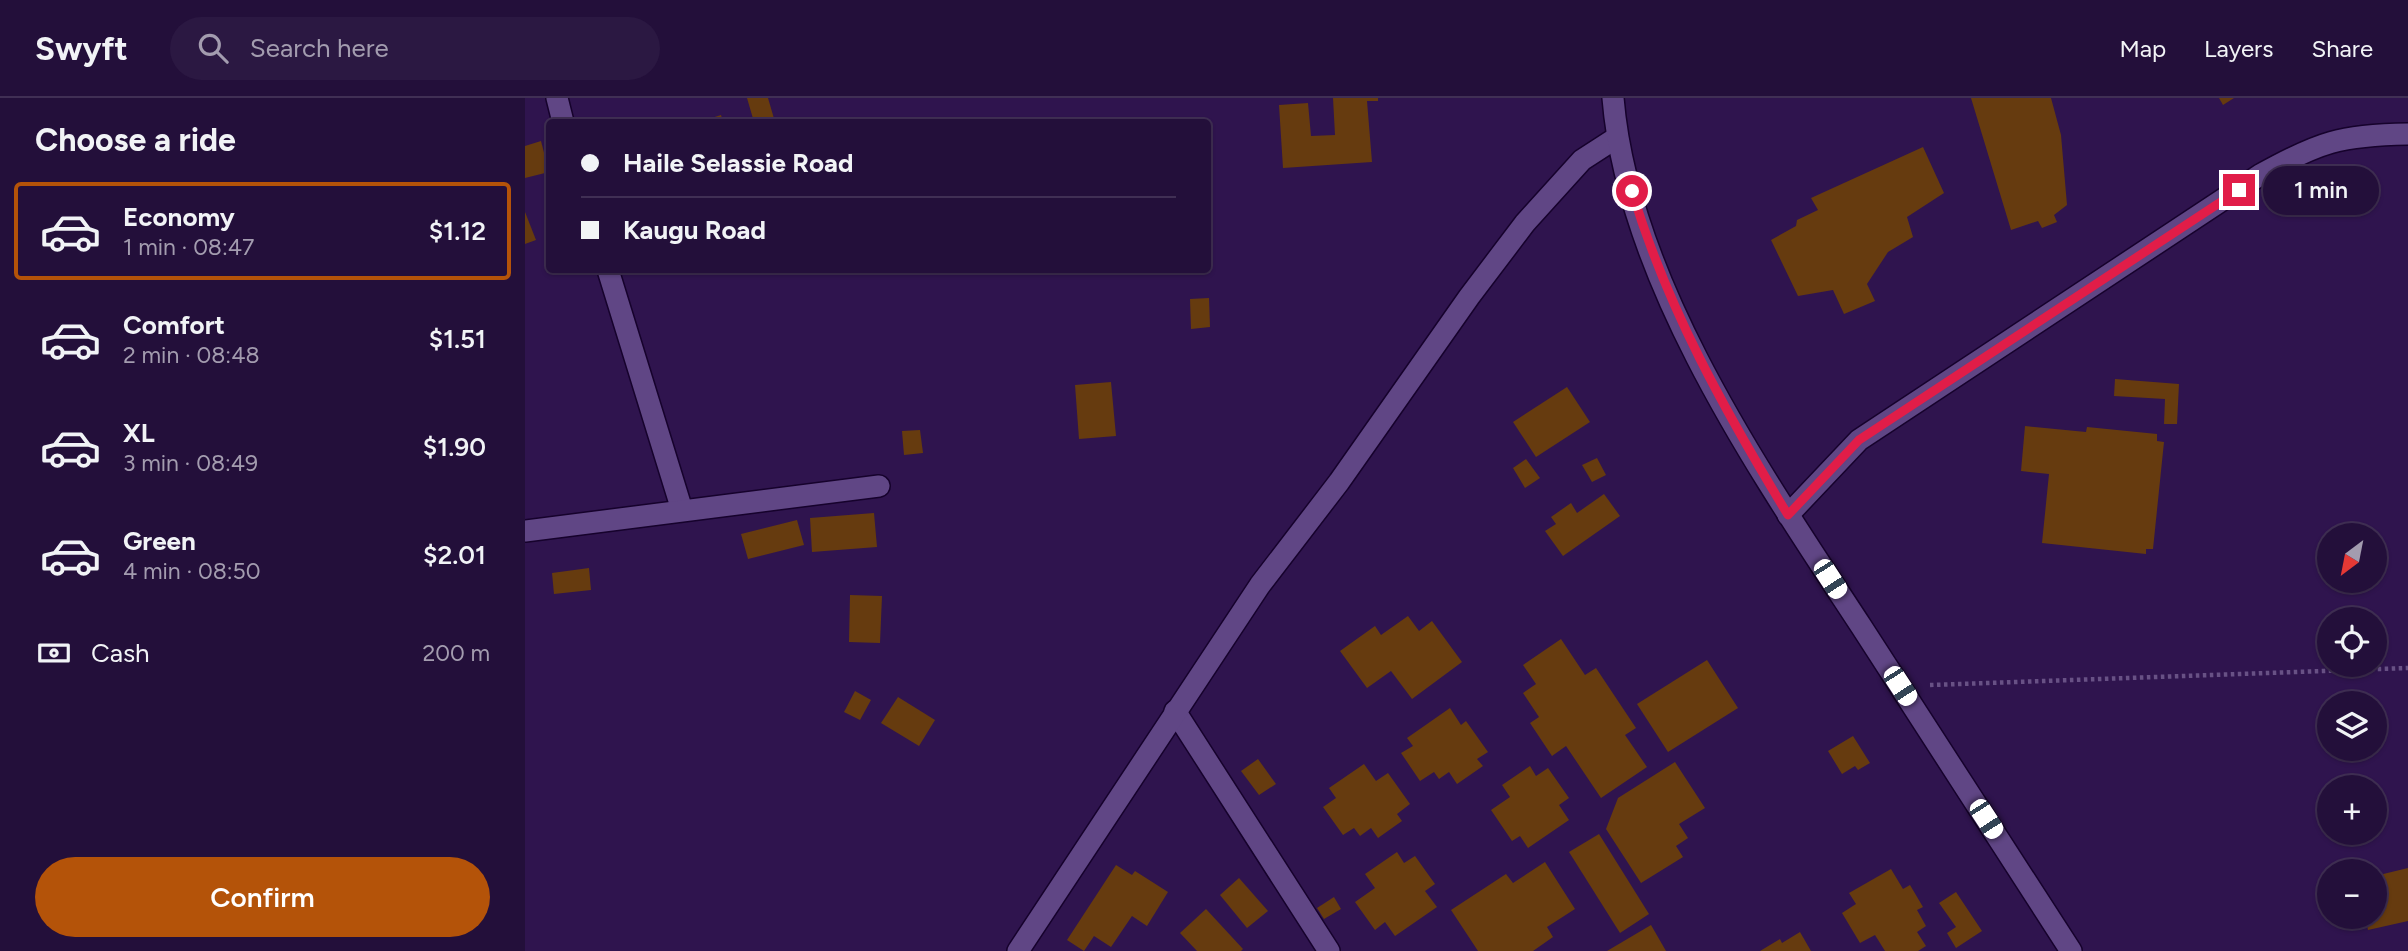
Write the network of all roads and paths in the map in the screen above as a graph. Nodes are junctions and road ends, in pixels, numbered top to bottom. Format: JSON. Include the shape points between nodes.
{"nodes":[{"id":1,"x":557,"y":98,"type":"edge"},
{"id":2,"x":1613,"y":98,"type":"edge"},
{"id":3,"x":562,"y":119,"type":"edge"},
{"id":4,"x":2408,"y":134,"type":"edge"},
{"id":5,"x":1616,"y":138,"type":"junction"},
{"id":6,"x":609,"y":273,"type":"edge"},
{"id":7,"x":879,"y":486,"type":"dead end"},
{"id":8,"x":683,"y":510,"type":"junction"},
{"id":9,"x":1788,"y":515,"type":"junction"},
{"id":10,"x":525,"y":531,"type":"edge"},
{"id":11,"x":2408,"y":668,"type":"edge"},
{"id":12,"x":1900,"y":686,"type":"junction"},
{"id":13,"x":1175,"y":711,"type":"junction"},
{"id":14,"x":1018,"y":951,"type":"edge"},
{"id":15,"x":1328,"y":951,"type":"edge"},
{"id":16,"x":2071,"y":951,"type":"edge"}],
"edges":[{"from":1,"to":3,"type":"street"},
{"from":2,"to":5,"type":"street"},
{"from":4,"to":9,"type":"street","via":[[2357,135],[2308,148],[2260,175],[1859,440]]},
{"from":5,"to":9,"type":"street","via":[[1648,244],[1683,327],[1725,412]]},
{"from":5,"to":13,"type":"street","via":[[1582,160],[1525,223],[1260,585]]},
{"from":6,"to":8,"type":"street"},
{"from":7,"to":8,"type":"street"},
{"from":8,"to":10,"type":"street"},
{"from":9,"to":12,"type":"street"},
{"from":11,"to":12,"type":"path"},
{"from":12,"to":16,"type":"street"},
{"from":13,"to":14,"type":"street"},
{"from":13,"to":15,"type":"street"}]}
